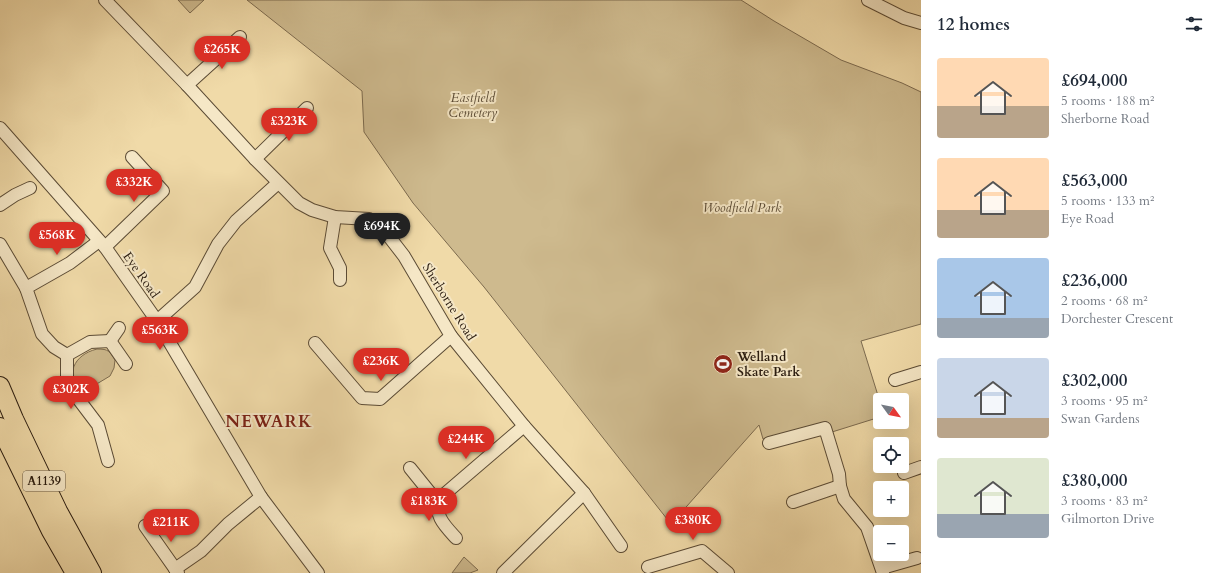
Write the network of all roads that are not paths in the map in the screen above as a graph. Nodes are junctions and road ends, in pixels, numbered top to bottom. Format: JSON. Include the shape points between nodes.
{"nodes":[{"id":1,"x":105,"y":0,"type":"edge"},
{"id":2,"x":868,"y":0,"type":"edge"},
{"id":3,"x":921,"y":22,"type":"edge"},
{"id":4,"x":240,"y":37,"type":"dead end"},
{"id":5,"x":187,"y":85,"type":"junction"},
{"id":6,"x":307,"y":108,"type":"dead end"},
{"id":7,"x":0,"y":128,"type":"edge"},
{"id":8,"x":132,"y":157,"type":"dead end"},
{"id":9,"x":255,"y":159,"type":"junction"},
{"id":10,"x":278,"y":183,"type":"junction"},
{"id":11,"x":30,"y":188,"type":"dead end"},
{"id":12,"x":0,"y":204,"type":"edge"},
{"id":13,"x":335,"y":217,"type":"junction"},
{"id":14,"x":0,"y":244,"type":"edge"},
{"id":15,"x":102,"y":244,"type":"junction"},
{"id":16,"x":340,"y":280,"type":"dead end"},
{"id":17,"x":26,"y":288,"type":"junction"},
{"id":18,"x":157,"y":321,"type":"junction"},
{"id":19,"x":119,"y":328,"type":"dead end"},
{"id":20,"x":451,"y":336,"type":"junction"},
{"id":21,"x":110,"y":341,"type":"junction"},
{"id":22,"x":316,"y":343,"type":"dead end"},
{"id":23,"x":67,"y":354,"type":"junction"},
{"id":24,"x":126,"y":364,"type":"dead end"},
{"id":25,"x":921,"y":372,"type":"edge"},
{"id":26,"x":895,"y":380,"type":"dead end"},
{"id":27,"x":0,"y":386,"type":"edge"},
{"id":28,"x":524,"y":426,"type":"junction"},
{"id":29,"x":0,"y":427,"type":"edge"},
{"id":30,"x":768,"y":443,"type":"dead end"},
{"id":31,"x":108,"y":461,"type":"dead end"},
{"id":32,"x":921,"y":467,"type":"edge"},
{"id":33,"x":410,"y":468,"type":"dead end"},
{"id":34,"x":904,"y":474,"type":"edge"},
{"id":35,"x":840,"y":486,"type":"junction"},
{"id":36,"x":584,"y":493,"type":"junction"},
{"id":37,"x":261,"y":497,"type":"junction"},
{"id":38,"x":440,"y":498,"type":"junction"},
{"id":39,"x":793,"y":502,"type":"dead end"},
{"id":40,"x":145,"y":526,"type":"dead end"},
{"id":41,"x":456,"y":538,"type":"dead end"},
{"id":42,"x":621,"y":546,"type":"dead end"},
{"id":43,"x":917,"y":558,"type":"dead end"},
{"id":44,"x":648,"y":567,"type":"dead end"},
{"id":45,"x":177,"y":571,"type":"edge"},
{"id":46,"x":883,"y":571,"type":"edge"},
{"id":47,"x":75,"y":573,"type":"edge"},
{"id":48,"x":92,"y":573,"type":"edge"},
{"id":49,"x":318,"y":573,"type":"edge"},
{"id":50,"x":503,"y":573,"type":"edge"},
{"id":51,"x":728,"y":573,"type":"edge"}],
"edges":[{"from":1,"to":5,"type":"street","name":"Sherborne Road"},
{"from":2,"to":3,"type":"street","via":[[904,18]]},
{"from":4,"to":5,"type":"street"},
{"from":5,"to":9,"type":"street","name":"Sherborne Road"},
{"from":6,"to":9,"type":"street"},
{"from":7,"to":15,"type":"street","name":"Eye Road"},
{"from":8,"to":15,"type":"street","via":[[163,191]]},
{"from":9,"to":10,"type":"street","name":"Sherborne Road"},
{"from":10,"to":13,"type":"street","name":"Sherborne Road","via":[[299,203]]},
{"from":10,"to":18,"type":"street","via":[[236,221],[218,244],[195,287]]},
{"from":11,"to":12,"type":"street"},
{"from":13,"to":16,"type":"street","via":[[330,248],[340,268]]},
{"from":13,"to":20,"type":"street","name":"Sherborne Road","via":[[369,219],[387,234],[404,256]]},
{"from":14,"to":17,"type":"street"},
{"from":15,"to":17,"type":"street"},
{"from":15,"to":18,"type":"street","name":"Eye Road"},
{"from":17,"to":23,"type":"street","via":[[42,334],[54,347]]},
{"from":18,"to":37,"type":"street","name":"Eye Road"},
{"from":19,"to":21,"type":"street"},
{"from":20,"to":22,"type":"street","via":[[380,399],[362,398]]},
{"from":20,"to":28,"type":"street","name":"Sherborne Road"},
{"from":21,"to":23,"type":"street","via":[[90,342]]},
{"from":21,"to":24,"type":"street"},
{"from":23,"to":31,"type":"street","via":[[67,377],[70,388],[98,425]]},
{"from":25,"to":26,"type":"street"},
{"from":27,"to":48,"type":"highway","number":"A1139","via":[[58,511]]},
{"from":28,"to":36,"type":"street","name":"Sherborne Road"},
{"from":28,"to":38,"type":"street"},
{"from":29,"to":47,"type":"highway","number":"A1139","via":[[51,531]]},
{"from":30,"to":35,"type":"street","via":[[824,428],[839,474]]},
{"from":32,"to":34,"type":"street"},
{"from":33,"to":38,"type":"street","via":[[432,494]]},
{"from":35,"to":39,"type":"street"},
{"from":35,"to":46,"type":"street","via":[[844,498],[867,527]]},
{"from":36,"to":42,"type":"street","name":"Sherborne Road"},
{"from":36,"to":50,"type":"street"},
{"from":37,"to":45,"type":"street"},
{"from":37,"to":49,"type":"street","name":"Eye Road"},
{"from":38,"to":41,"type":"street","via":[[438,514],[442,523]]},
{"from":40,"to":45,"type":"street"},
{"from":43,"to":46,"type":"street"},
{"from":44,"to":51,"type":"street","via":[[702,551]]}]}
